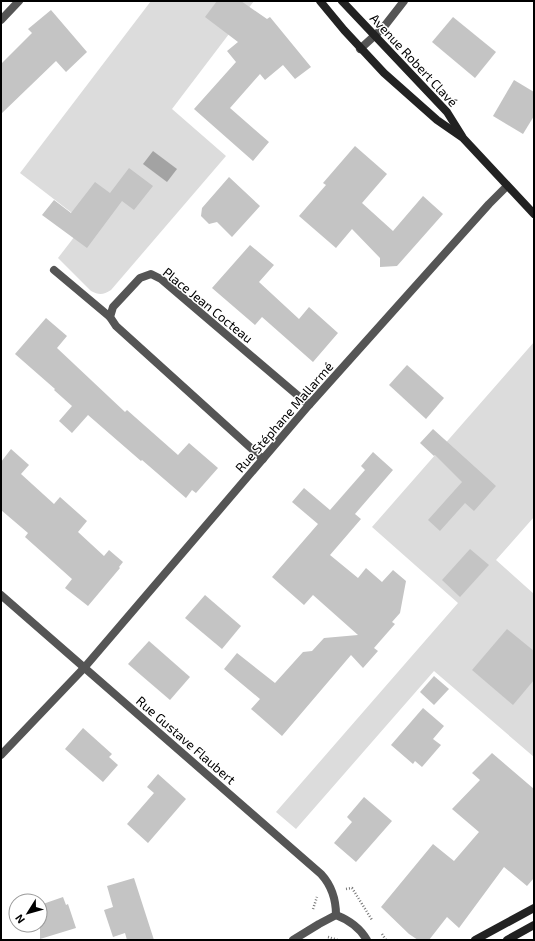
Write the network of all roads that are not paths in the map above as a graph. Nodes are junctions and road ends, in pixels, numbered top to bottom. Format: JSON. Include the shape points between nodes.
{"nodes":[{"id":1,"x":20,"y":1,"type":"edge"},
{"id":2,"x":320,"y":1,"type":"edge"},
{"id":3,"x":342,"y":1,"type":"edge"},
{"id":4,"x":404,"y":1,"type":"edge"},
{"id":5,"x":1,"y":20,"type":"edge"},
{"id":6,"x":374,"y":36,"type":"junction"},
{"id":7,"x":360,"y":49,"type":"junction"},
{"id":8,"x":463,"y":138,"type":"junction"},
{"id":9,"x":507,"y":186,"type":"junction"},
{"id":10,"x":534,"y":214,"type":"edge"},
{"id":11,"x":54,"y":270,"type":"dead end"},
{"id":12,"x":110,"y":317,"type":"junction"},
{"id":13,"x":309,"y":405,"type":"junction"},
{"id":14,"x":263,"y":459,"type":"junction"},
{"id":15,"x":1,"y":595,"type":"edge"},
{"id":16,"x":84,"y":668,"type":"junction"},
{"id":17,"x":1,"y":755,"type":"edge"},
{"id":18,"x":534,"y":908,"type":"edge"},
{"id":19,"x":336,"y":915,"type":"junction"},
{"id":20,"x":534,"y":925,"type":"edge"},
{"id":21,"x":293,"y":940,"type":"edge"},
{"id":22,"x":367,"y":940,"type":"edge"},
{"id":23,"x":475,"y":940,"type":"edge"},
{"id":24,"x":507,"y":940,"type":"edge"}],
"edges":[{"from":1,"to":5,"type":"street"},
{"from":2,"to":7,"type":"street","name":"Avenue Robert Clavé"},
{"from":3,"to":6,"type":"street","name":"Avenue Robert Clavé"},
{"from":4,"to":6,"type":"street"},
{"from":6,"to":7,"type":"street"},
{"from":6,"to":8,"type":"street","name":"Avenue Robert Clavé","via":[[448,112]]},
{"from":7,"to":8,"type":"street","name":"Avenue Robert Clavé","via":[[432,115]]},
{"from":8,"to":9,"type":"street","name":"Avenue Robert Clavé"},
{"from":9,"to":10,"type":"street","name":"Avenue Robert Clavé"},
{"from":9,"to":13,"type":"street","name":"Rue Stéphane Mallarmé"},
{"from":11,"to":12,"type":"street"},
{"from":12,"to":13,"type":"street","name":"Place Jean Cocteau","via":[[113,307],[140,278],[151,274],[161,279]]},
{"from":12,"to":14,"type":"street","via":[[116,326]]},
{"from":13,"to":14,"type":"street","name":"Rue Stéphane Mallarmé"},
{"from":14,"to":16,"type":"street","name":"Rue Stéphane Mallarmé"},
{"from":15,"to":16,"type":"street","name":"Rue Gustave Flaubert"},
{"from":16,"to":17,"type":"street","name":"Rue Stéphane Mallarmé"},
{"from":16,"to":19,"type":"street","name":"Rue Gustave Flaubert","via":[[321,874],[329,882]]},
{"from":18,"to":23,"type":"street"},
{"from":19,"to":21,"type":"street"},
{"from":19,"to":22,"type":"street","via":[[362,932]]},
{"from":20,"to":24,"type":"street"}]}
